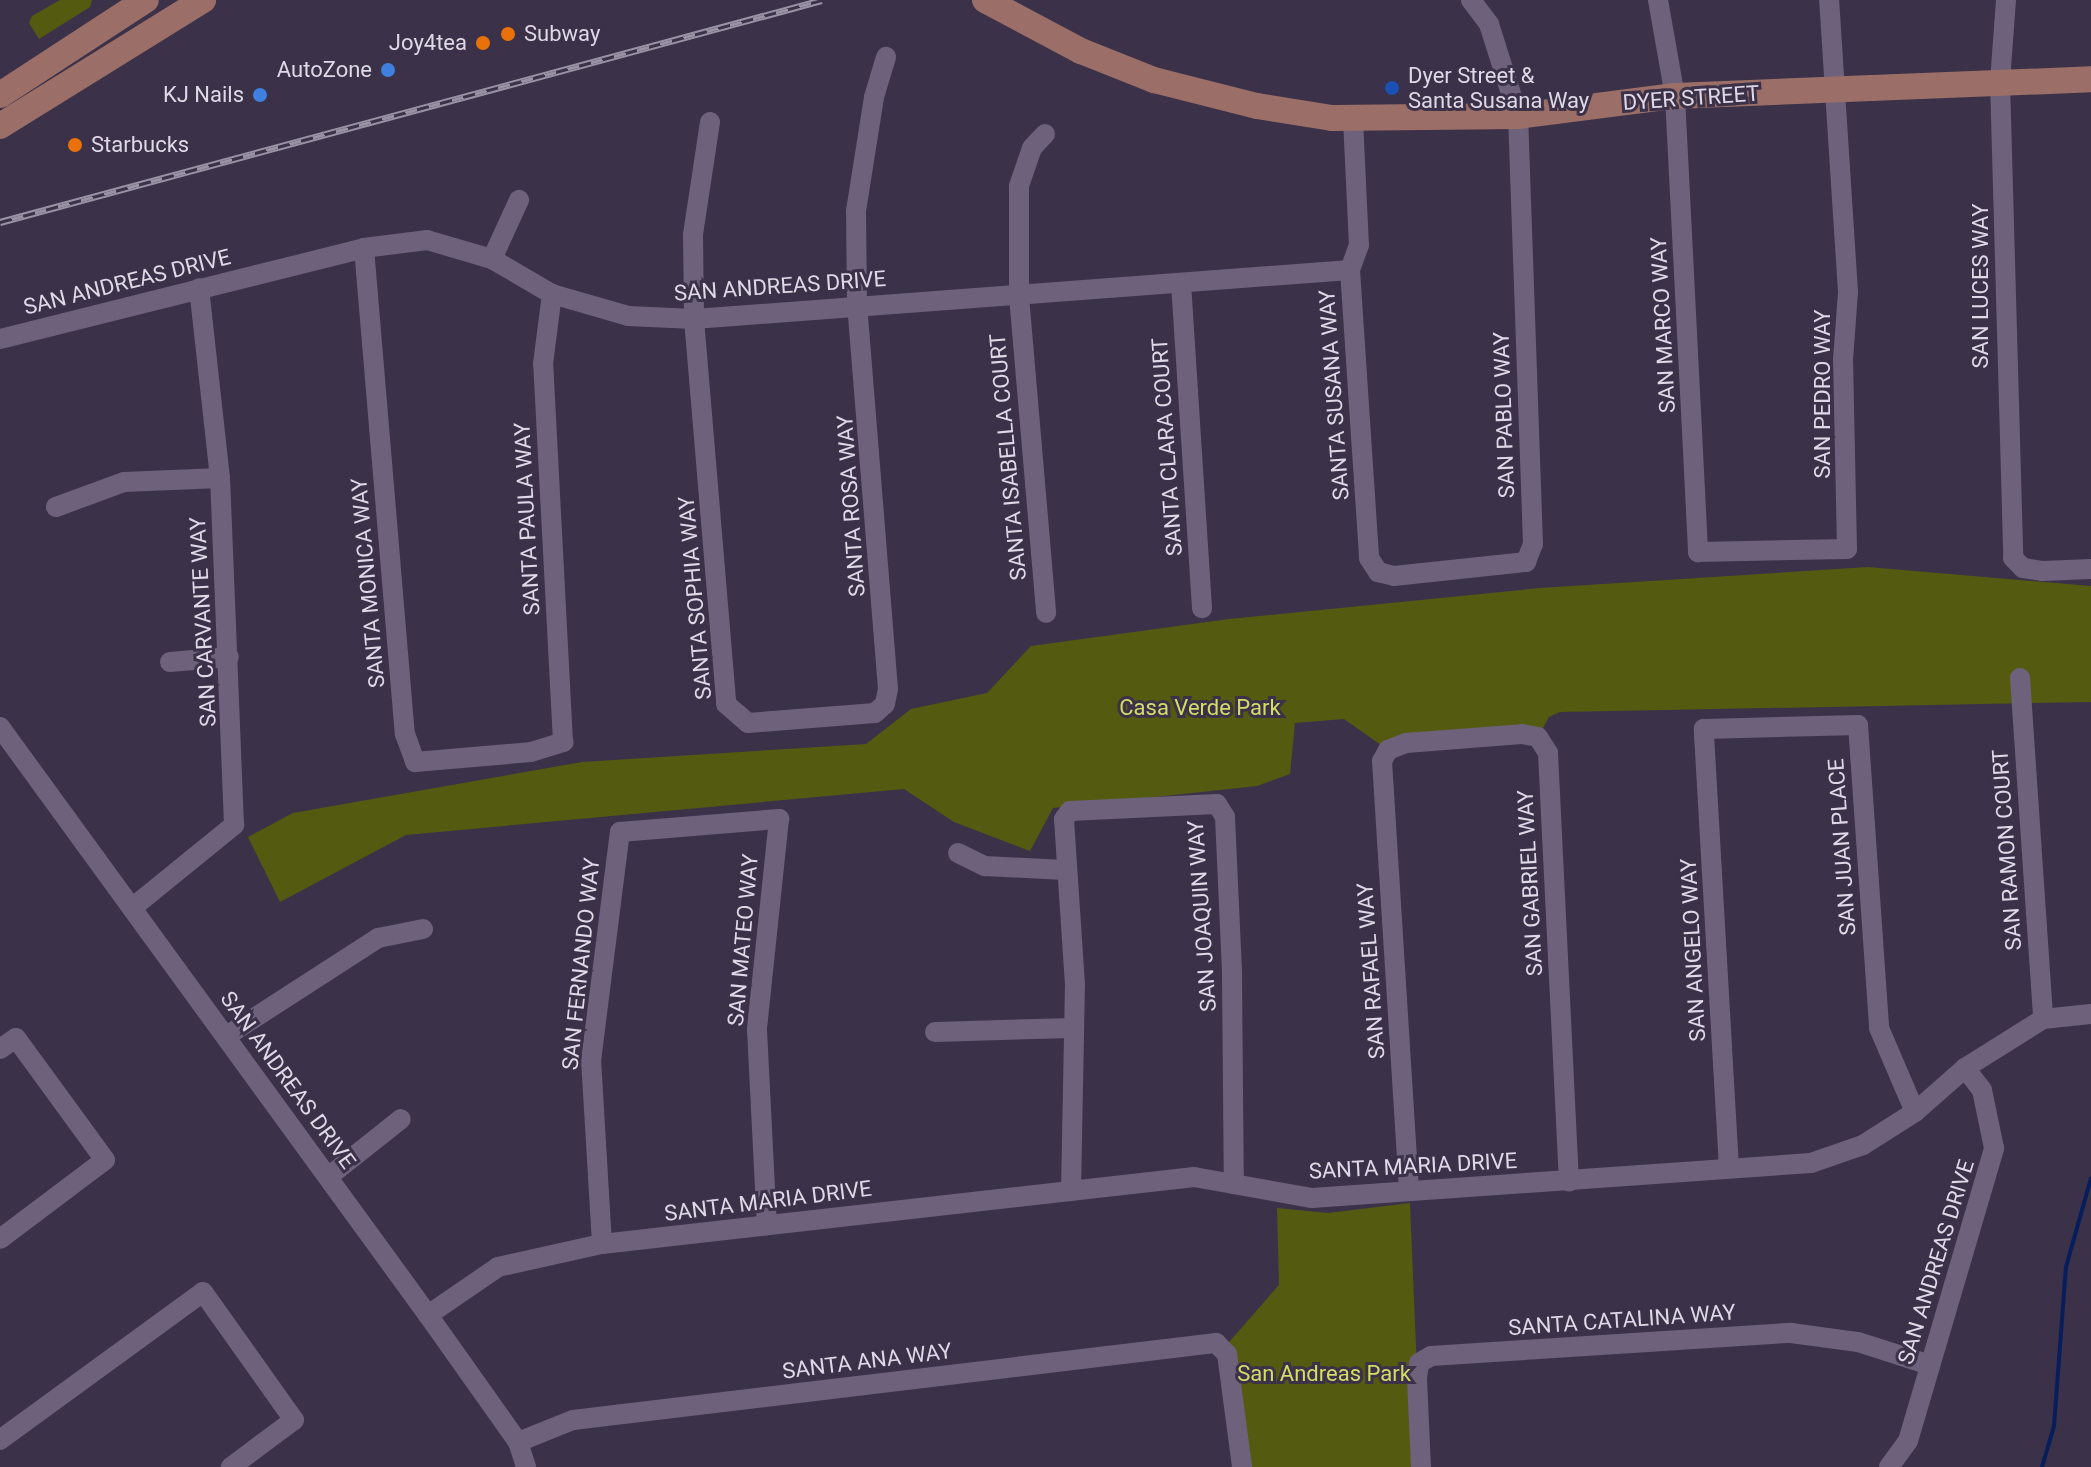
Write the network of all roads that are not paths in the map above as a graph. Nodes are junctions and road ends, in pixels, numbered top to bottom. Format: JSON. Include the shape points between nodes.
{"nodes":[{"id":1,"x":203,"y":0,"type":"edge"},
{"id":2,"x":985,"y":0,"type":"edge"},
{"id":3,"x":1471,"y":0,"type":"edge"},
{"id":4,"x":1658,"y":0,"type":"edge"},
{"id":5,"x":1829,"y":0,"type":"edge"},
{"id":6,"x":2006,"y":0,"type":"edge"},
{"id":7,"x":131,"y":4,"type":"edge"},
{"id":8,"x":143,"y":37,"type":"junction"},
{"id":9,"x":886,"y":57,"type":"dead end"},
{"id":10,"x":2089,"y":77,"type":"edge"},
{"id":11,"x":2000,"y":81,"type":"junction"},
{"id":12,"x":1835,"y":89,"type":"junction"},
{"id":13,"x":0,"y":95,"type":"edge"},
{"id":14,"x":1675,"y":96,"type":"junction"},
{"id":15,"x":1518,"y":116,"type":"junction"},
{"id":16,"x":1353,"y":119,"type":"junction"},
{"id":17,"x":710,"y":122,"type":"dead end"},
{"id":18,"x":0,"y":126,"type":"edge"},
{"id":19,"x":1045,"y":134,"type":"dead end"},
{"id":20,"x":519,"y":200,"type":"dead end"},
{"id":21,"x":364,"y":248,"type":"junction"},
{"id":22,"x":492,"y":259,"type":"junction"},
{"id":23,"x":1350,"y":270,"type":"junction"},
{"id":24,"x":1181,"y":283,"type":"junction"},
{"id":25,"x":199,"y":288,"type":"junction"},
{"id":26,"x":552,"y":294,"type":"junction"},
{"id":27,"x":1019,"y":296,"type":"junction"},
{"id":28,"x":857,"y":304,"type":"junction"},
{"id":29,"x":694,"y":319,"type":"junction"},
{"id":30,"x":0,"y":339,"type":"edge"},
{"id":31,"x":220,"y":478,"type":"junction"},
{"id":32,"x":56,"y":507,"type":"dead end"},
{"id":33,"x":1698,"y":552,"type":"joint"},
{"id":34,"x":2091,"y":569,"type":"edge"},
{"id":35,"x":1378,"y":572,"type":"joint"},
{"id":36,"x":1202,"y":608,"type":"dead end"},
{"id":37,"x":1046,"y":613,"type":"dead end"},
{"id":38,"x":229,"y":657,"type":"junction"},
{"id":39,"x":170,"y":662,"type":"dead end"},
{"id":40,"x":2020,"y":678,"type":"dead end"},
{"id":41,"x":885,"y":704,"type":"joint"},
{"id":42,"x":0,"y":727,"type":"edge"},
{"id":43,"x":1704,"y":729,"type":"joint"},
{"id":44,"x":563,"y":742,"type":"joint"},
{"id":45,"x":1388,"y":750,"type":"joint"},
{"id":46,"x":620,"y":832,"type":"joint"},
{"id":47,"x":958,"y":853,"type":"dead end"},
{"id":48,"x":1065,"y":870,"type":"junction"},
{"id":49,"x":132,"y":908,"type":"junction"},
{"id":50,"x":423,"y":929,"type":"dead end"},
{"id":51,"x":2091,"y":1014,"type":"edge"},
{"id":52,"x":2043,"y":1019,"type":"junction"},
{"id":53,"x":1072,"y":1028,"type":"junction"},
{"id":54,"x":935,"y":1032,"type":"dead end"},
{"id":55,"x":228,"y":1035,"type":"junction"},
{"id":56,"x":0,"y":1049,"type":"edge"},
{"id":57,"x":1965,"y":1068,"type":"junction"},
{"id":58,"x":1915,"y":1112,"type":"junction"},
{"id":59,"x":401,"y":1119,"type":"dead end"},
{"id":60,"x":1729,"y":1168,"type":"junction"},
{"id":61,"x":328,"y":1177,"type":"junction"},
{"id":62,"x":1569,"y":1181,"type":"junction"},
{"id":63,"x":1234,"y":1184,"type":"junction"},
{"id":64,"x":1409,"y":1190,"type":"junction"},
{"id":65,"x":1071,"y":1191,"type":"junction"},
{"id":66,"x":767,"y":1225,"type":"junction"},
{"id":67,"x":0,"y":1239,"type":"edge"},
{"id":68,"x":602,"y":1244,"type":"junction"},
{"id":69,"x":428,"y":1315,"type":"junction"},
{"id":70,"x":1930,"y":1365,"type":"junction"},
{"id":71,"x":0,"y":1440,"type":"edge"},
{"id":72,"x":518,"y":1442,"type":"junction"},
{"id":73,"x":231,"y":1467,"type":"edge"},
{"id":74,"x":526,"y":1467,"type":"edge"},
{"id":75,"x":1242,"y":1467,"type":"edge"},
{"id":76,"x":1421,"y":1467,"type":"edge"},
{"id":77,"x":1889,"y":1467,"type":"edge"}],
"edges":[{"from":1,"to":8,"type":"main road"},
{"from":2,"to":16,"type":"main road","name":"DYER STREET","via":[[1081,51],[1154,80],[1301,116]]},
{"from":3,"to":15,"type":"street","via":[[1489,24]]},
{"from":4,"to":14,"type":"street","name":"SAN MARCO WAY"},
{"from":5,"to":12,"type":"street"},
{"from":6,"to":11,"type":"street","name":"SAN LUCES WAY"},
{"from":7,"to":8,"type":"street"},
{"from":7,"to":13,"type":"main road"},
{"from":8,"to":18,"type":"main road"},
{"from":9,"to":28,"type":"street","name":"SANTA ROSA WAY","via":[[874,97],[856,211]]},
{"from":10,"to":11,"type":"main road","name":"DYER STREET"},
{"from":11,"to":12,"type":"main road","name":"DYER STREET"},
{"from":11,"to":34,"type":"street","name":"SAN LUCES WAY","via":[[2013,558],[2023,568]]},
{"from":12,"to":14,"type":"main road","name":"DYER STREET"},
{"from":12,"to":33,"type":"street","name":"SAN PEDRO WAY","via":[[1848,292],[1843,360],[1847,549]]},
{"from":14,"to":15,"type":"main road","name":"DYER STREET"},
{"from":14,"to":33,"type":"street","name":"SAN MARCO WAY"},
{"from":15,"to":16,"type":"main road","name":"DYER STREET"},
{"from":15,"to":35,"type":"street","name":"SAN PABLO WAY","via":[[1533,544],[1526,562],[1508,568],[1394,576]]},
{"from":16,"to":23,"type":"street","name":"SANTA SUSANA WAY","via":[[1359,245]]},
{"from":17,"to":29,"type":"street","name":"SANTA SOPHIA WAY","via":[[693,235]]},
{"from":19,"to":27,"type":"street","name":"SANTA ISABELLA COURT","via":[[1032,148],[1019,186]]},
{"from":20,"to":22,"type":"street"},
{"from":21,"to":22,"type":"street","name":"SAN ANDREAS DRIVE","via":[[427,240]]},
{"from":21,"to":25,"type":"street","name":"SAN ANDREAS DRIVE"},
{"from":21,"to":44,"type":"street","name":"SANTA MONICA WAY","via":[[405,734],[415,762],[531,752]]},
{"from":22,"to":26,"type":"street","name":"SAN ANDREAS DRIVE"},
{"from":23,"to":24,"type":"street","name":"SAN ANDREAS DRIVE"},
{"from":23,"to":35,"type":"street","name":"SANTA SUSANA WAY","via":[[1369,558]]},
{"from":24,"to":27,"type":"street","name":"SAN ANDREAS DRIVE"},
{"from":24,"to":36,"type":"street","name":"SANTA CLARA COURT"},
{"from":25,"to":30,"type":"street","name":"SAN ANDREAS DRIVE"},
{"from":25,"to":31,"type":"street","name":"SAN CARVANTE WAY"},
{"from":26,"to":29,"type":"street","name":"SAN ANDREAS DRIVE","via":[[628,316]]},
{"from":26,"to":44,"type":"street","name":"SANTA PAULA WAY","via":[[543,364]]},
{"from":27,"to":28,"type":"street","name":"SAN ANDREAS DRIVE"},
{"from":27,"to":37,"type":"street","name":"SANTA ISABELLA COURT"},
{"from":28,"to":29,"type":"street","name":"SAN ANDREAS DRIVE"},
{"from":28,"to":41,"type":"street","name":"SANTA ROSA WAY","via":[[888,689]]},
{"from":29,"to":41,"type":"street","name":"SANTA SOPHIA WAY","via":[[726,704],[748,723],[875,713]]},
{"from":31,"to":32,"type":"street","via":[[124,482]]},
{"from":31,"to":38,"type":"street","name":"SAN CARVANTE WAY"},
{"from":38,"to":39,"type":"street"},
{"from":38,"to":49,"type":"street","name":"SAN CARVANTE WAY","via":[[234,825]]},
{"from":40,"to":52,"type":"street","name":"SAN RAMON COURT"},
{"from":42,"to":49,"type":"street","name":"SAN ANDREAS DRIVE"},
{"from":43,"to":58,"type":"street","name":"SAN JUAN PLACE","via":[[1858,725],[1879,1028]]},
{"from":43,"to":60,"type":"street","name":"SAN ANGELO WAY"},
{"from":45,"to":62,"type":"street","name":"SAN GABRIEL WAY","via":[[1406,743],[1522,734],[1538,737],[1548,753]]},
{"from":45,"to":64,"type":"street","name":"SAN RAFAEL WAY","via":[[1382,761]]},
{"from":46,"to":66,"type":"street","name":"SAN MATEO WAY","via":[[779,819],[757,1030]]},
{"from":46,"to":68,"type":"street","name":"SAN FERNANDO WAY","via":[[591,1061]]},
{"from":47,"to":48,"type":"street","via":[[985,866]]},
{"from":48,"to":53,"type":"street","via":[[1075,985]]},
{"from":48,"to":63,"type":"street","name":"SAN JOAQUIN WAY","via":[[1064,819],[1070,811],[1217,804],[1225,817]]},
{"from":49,"to":55,"type":"street","name":"SAN ANDREAS DRIVE"},
{"from":50,"to":55,"type":"street","via":[[378,938]]},
{"from":51,"to":52,"type":"street","name":"SANTA MARIA DRIVE"},
{"from":52,"to":57,"type":"street","name":"SANTA MARIA DRIVE"},
{"from":53,"to":54,"type":"street"},
{"from":53,"to":65,"type":"street"},
{"from":55,"to":61,"type":"street","name":"SAN ANDREAS DRIVE"},
{"from":56,"to":67,"type":"street","via":[[16,1038],[105,1160]]},
{"from":57,"to":58,"type":"street","name":"SANTA MARIA DRIVE"},
{"from":57,"to":70,"type":"street","name":"SAN ANDREAS DRIVE","via":[[1982,1090],[1994,1148]]},
{"from":58,"to":60,"type":"street","name":"SANTA MARIA DRIVE","via":[[1863,1145],[1811,1163]]},
{"from":59,"to":61,"type":"street"},
{"from":60,"to":62,"type":"street","name":"SANTA MARIA DRIVE"},
{"from":61,"to":69,"type":"street","name":"SAN ANDREAS DRIVE"},
{"from":62,"to":64,"type":"street","name":"SANTA MARIA DRIVE"},
{"from":63,"to":64,"type":"street","name":"SANTA MARIA DRIVE","via":[[1312,1198]]},
{"from":63,"to":65,"type":"street","name":"SANTA MARIA DRIVE","via":[[1194,1177]]},
{"from":65,"to":66,"type":"street","name":"SANTA MARIA DRIVE"},
{"from":66,"to":68,"type":"street","name":"SANTA MARIA DRIVE"},
{"from":68,"to":69,"type":"street","name":"SANTA MARIA DRIVE","via":[[498,1267]]},
{"from":69,"to":72,"type":"street","name":"SAN ANDREAS DRIVE"},
{"from":70,"to":76,"type":"street","name":"SANTA CATALINA WAY","via":[[1858,1342],[1791,1333],[1431,1356],[1419,1363],[1417,1378]]},
{"from":70,"to":77,"type":"street","name":"SAN ANDREAS DRIVE","via":[[1908,1441]]},
{"from":71,"to":73,"type":"street","via":[[203,1292],[294,1420]]},
{"from":72,"to":74,"type":"street","name":"SAN ANDREAS DRIVE"},
{"from":72,"to":75,"type":"street","name":"SANTA ANA WAY","via":[[573,1420],[1216,1343],[1223,1349]]}]}
